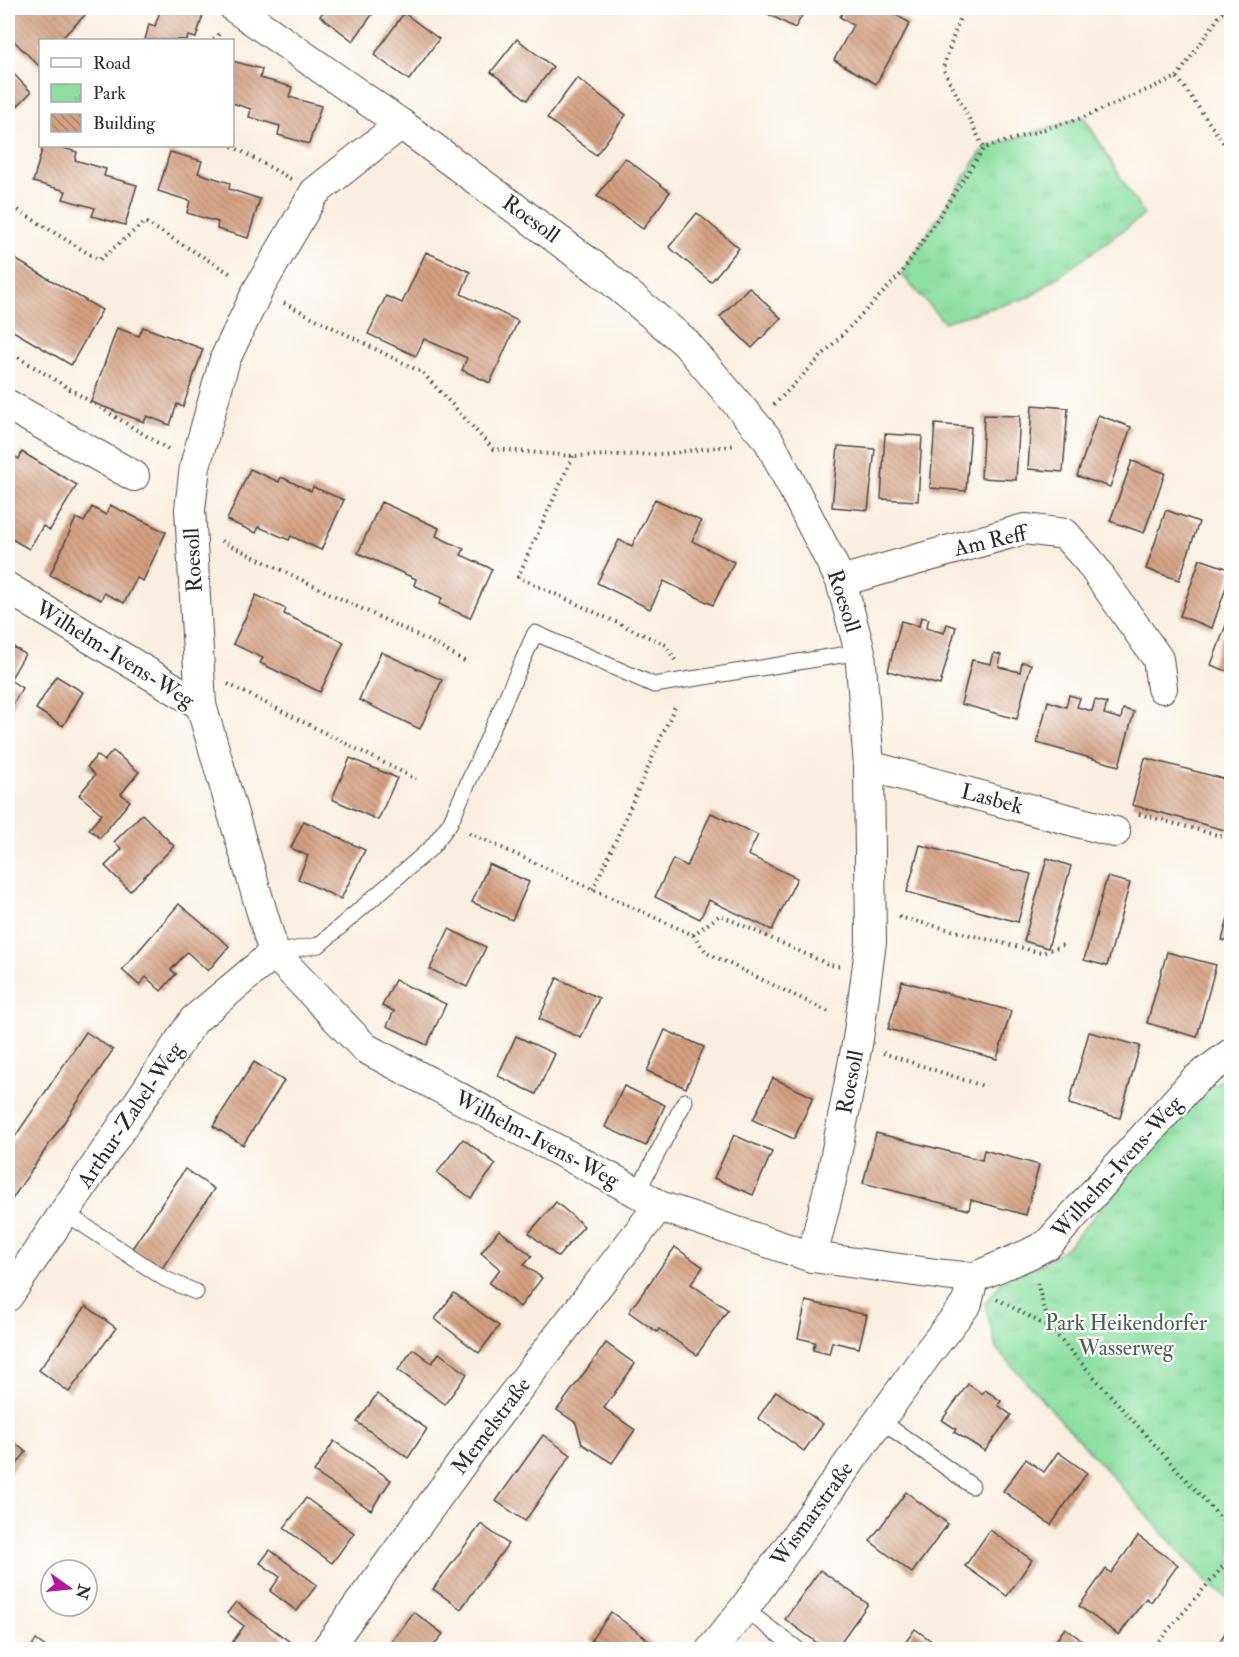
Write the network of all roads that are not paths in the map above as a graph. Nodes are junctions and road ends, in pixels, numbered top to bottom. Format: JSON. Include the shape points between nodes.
{"nodes":[{"id":1,"x":235,"y":8,"type":"edge"},
{"id":2,"x":401,"y":124,"type":"junction"},
{"id":3,"x":8,"y":405,"type":"edge"},
{"id":4,"x":134,"y":476,"type":"dead end"},
{"id":5,"x":841,"y":581,"type":"junction"},
{"id":6,"x":8,"y":588,"type":"edge"},
{"id":7,"x":860,"y":652,"type":"junction"},
{"id":8,"x":1162,"y":688,"type":"dead end"},
{"id":9,"x":201,"y":705,"type":"junction"},
{"id":10,"x":869,"y":766,"type":"junction"},
{"id":11,"x":1115,"y":832,"type":"road end"},
{"id":12,"x":274,"y":953,"type":"junction"},
{"id":13,"x":1232,"y":1053,"type":"edge"},
{"id":14,"x":685,"y":1101,"type":"dead end"},
{"id":15,"x":648,"y":1199,"type":"junction"},
{"id":16,"x":64,"y":1212,"type":"junction"},
{"id":17,"x":812,"y":1257,"type":"junction"},
{"id":18,"x":973,"y":1278,"type":"junction"},
{"id":19,"x":196,"y":1292,"type":"dead end"},
{"id":20,"x":8,"y":1296,"type":"edge"},
{"id":21,"x":880,"y":1420,"type":"junction"},
{"id":22,"x":972,"y":1486,"type":"dead end"},
{"id":23,"x":744,"y":1609,"type":"junction"},
{"id":24,"x":327,"y":1650,"type":"edge"},
{"id":25,"x":711,"y":1650,"type":"edge"},
{"id":26,"x":800,"y":1650,"type":"edge"}],
"edges":[{"from":1,"to":2,"type":"street","name":"Roesoll"},
{"from":2,"to":5,"type":"street","name":"Roesoll","via":[[599,270],[676,335],[762,433]]},
{"from":2,"to":9,"type":"street","name":"Roesoll","via":[[315,192],[258,290],[225,359],[195,466],[190,509]]},
{"from":3,"to":4,"type":"street"},
{"from":5,"to":7,"type":"street","name":"Roesoll"},
{"from":5,"to":8,"type":"street","name":"Am Reff","via":[[1026,528],[1065,534],[1089,561],[1158,659]]},
{"from":6,"to":9,"type":"street","name":"Wilhelm-Ivens-Weg"},
{"from":7,"to":10,"type":"street","name":"Roesoll"},
{"from":7,"to":12,"type":"lane","via":[[654,685],[535,633],[450,824],[431,848],[319,945]]},
{"from":9,"to":12,"type":"street","name":"Wilhelm-Ivens-Weg"},
{"from":10,"to":11,"type":"street","name":"Lasbek"},
{"from":10,"to":17,"type":"street","name":"Roesoll","via":[[872,910],[868,968],[832,1176]]},
{"from":12,"to":15,"type":"street","name":"Wilhelm-Ivens-Weg","via":[[365,1048]]},
{"from":12,"to":16,"type":"street","name":"Arthur-Zabel-Weg","via":[[194,1020]]},
{"from":13,"to":18,"type":"street","name":"Wilhelm-Ivens-Weg","via":[[1195,1080],[1048,1244]]},
{"from":14,"to":15,"type":"lane"},
{"from":15,"to":17,"type":"street","name":"Wilhelm-Ivens-Weg"},
{"from":15,"to":24,"type":"street","name":"Memelstraße"},
{"from":16,"to":19,"type":"lane","via":[[165,1279]]},
{"from":16,"to":20,"type":"street","name":"Arthur-Zabel-Weg"},
{"from":17,"to":18,"type":"street","name":"Wilhelm-Ivens-Weg"},
{"from":18,"to":21,"type":"street","name":"Wismarstraße","via":[[967,1303]]},
{"from":21,"to":22,"type":"lane"},
{"from":21,"to":23,"type":"street","name":"Wismarstraße"},
{"from":23,"to":25,"type":"street","name":"Wismarstraße"},
{"from":23,"to":26,"type":"lane"}]}
